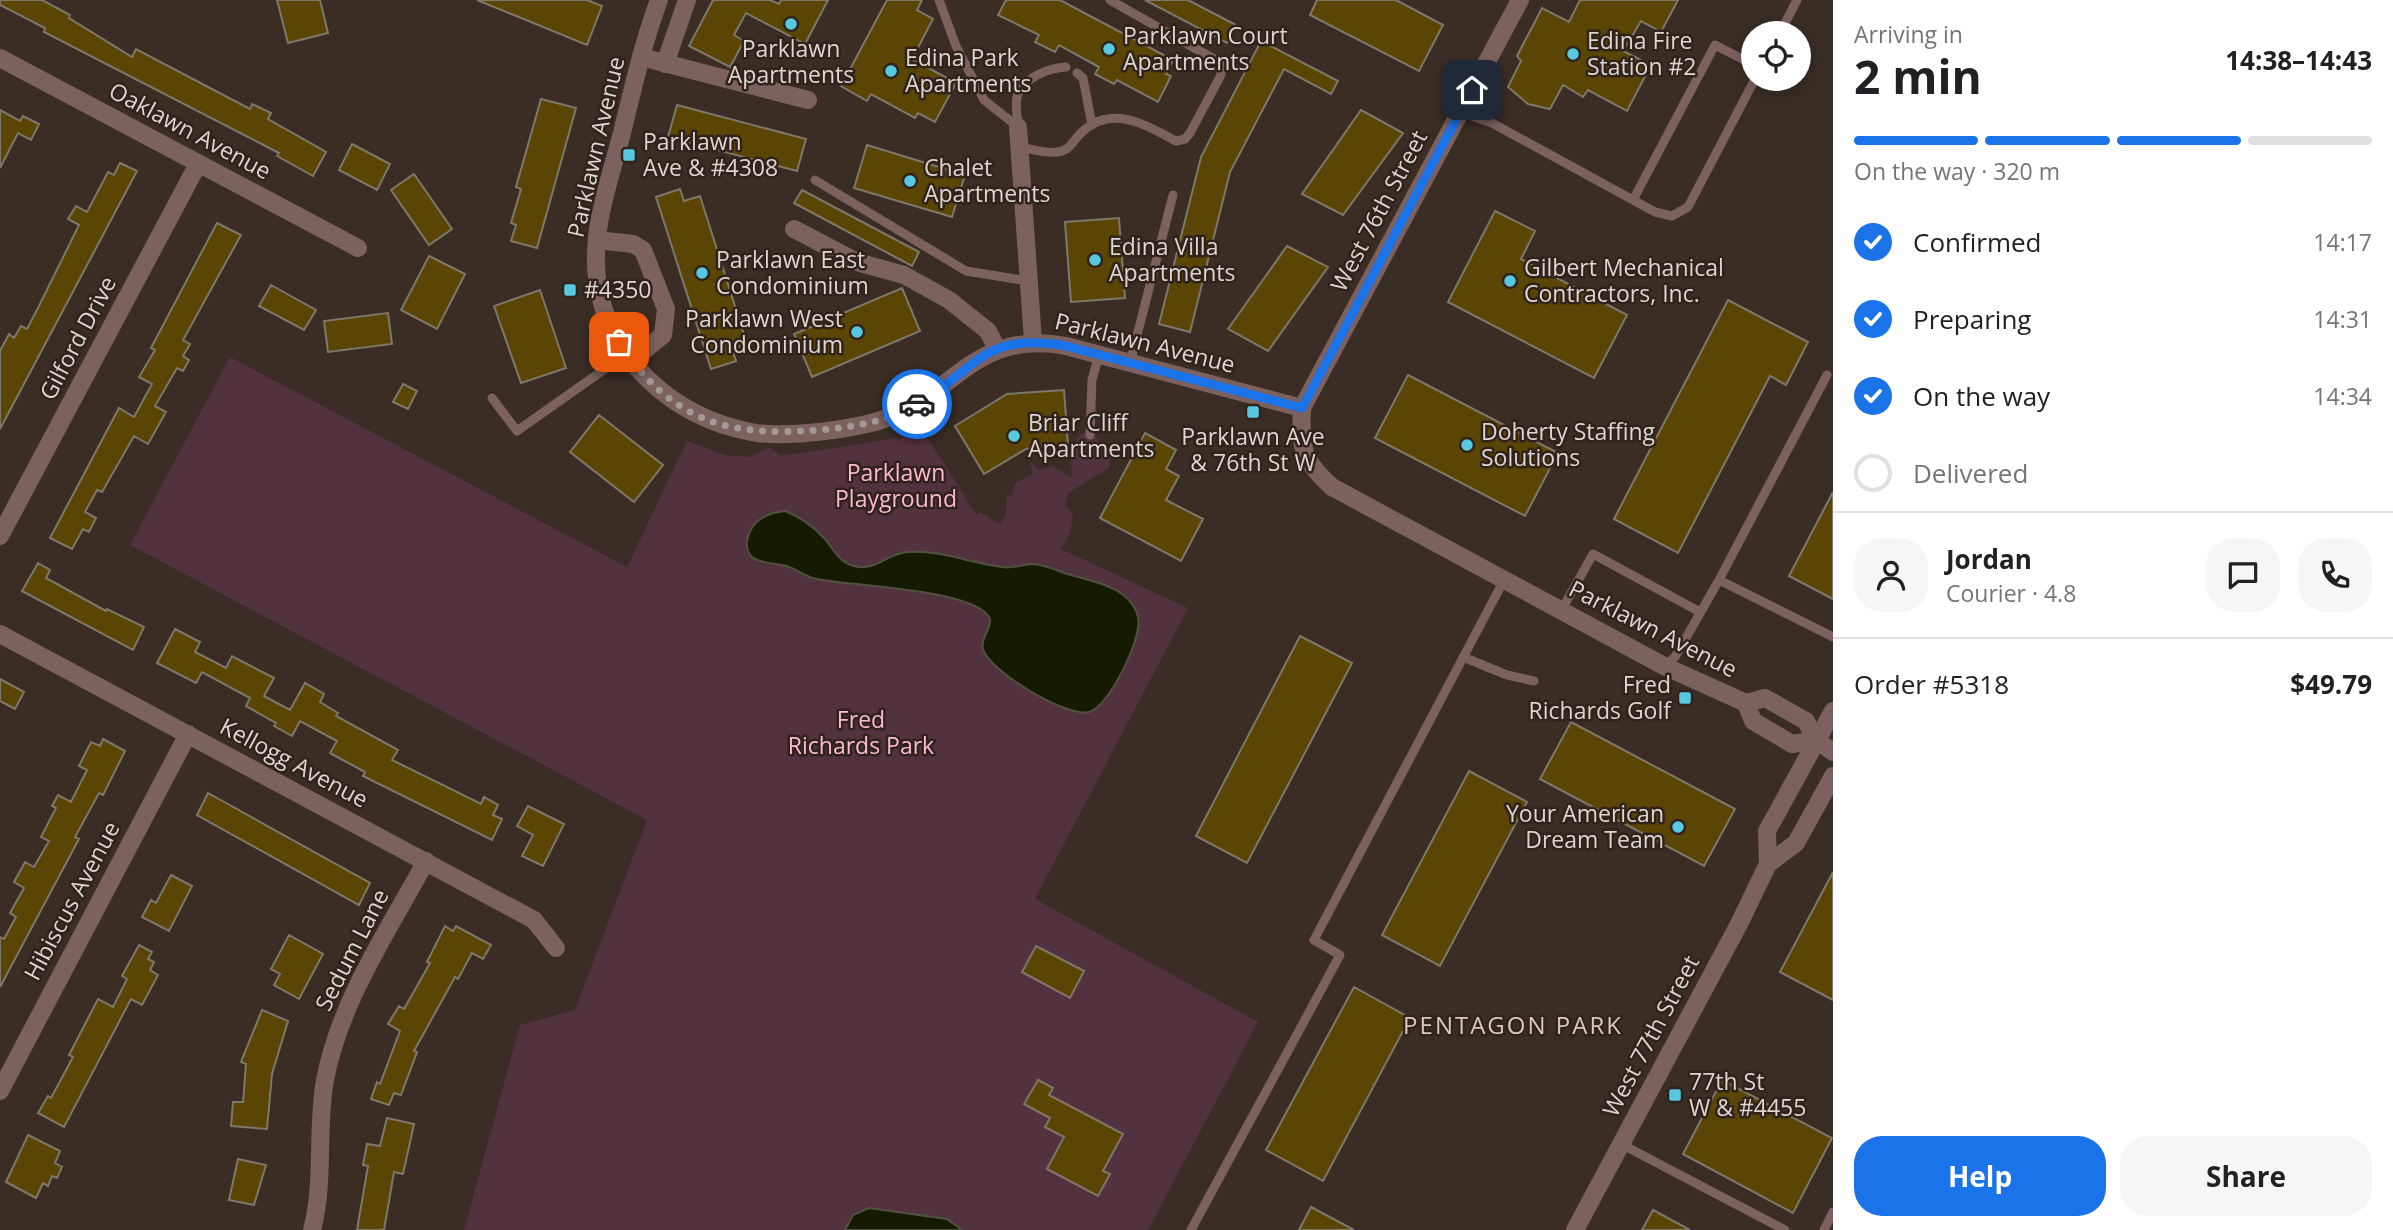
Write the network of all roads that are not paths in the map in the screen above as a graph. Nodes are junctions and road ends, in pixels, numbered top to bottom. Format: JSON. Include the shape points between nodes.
{"nodes":[{"id":1,"x":659,"y":0,"type":"edge"},
{"id":2,"x":687,"y":0,"type":"edge"},
{"id":3,"x":939,"y":0,"type":"edge"},
{"id":4,"x":1110,"y":0,"type":"edge"},
{"id":5,"x":1520,"y":0,"type":"edge"},
{"id":6,"x":1797,"y":0,"type":"edge"},
{"id":7,"x":1786,"y":21,"type":"edge"},
{"id":8,"x":641,"y":57,"type":"junction"},
{"id":9,"x":0,"y":58,"type":"edge"},
{"id":10,"x":1741,"y":58,"type":"edge"},
{"id":11,"x":665,"y":64,"type":"junction"},
{"id":12,"x":1066,"y":67,"type":"dead end"},
{"id":13,"x":1077,"y":73,"type":"dead end"},
{"id":14,"x":1749,"y":91,"type":"edge"},
{"id":15,"x":808,"y":100,"type":"dead end"},
{"id":16,"x":1460,"y":112,"type":"junction"},
{"id":17,"x":1092,"y":125,"type":"junction"},
{"id":18,"x":1018,"y":127,"type":"junction"},
{"id":19,"x":1020,"y":147,"type":"junction"},
{"id":20,"x":198,"y":163,"type":"junction"},
{"id":21,"x":816,"y":180,"type":"dead end"},
{"id":22,"x":1173,"y":195,"type":"dead end"},
{"id":23,"x":1633,"y":200,"type":"junction"},
{"id":24,"x":794,"y":229,"type":"dead end"},
{"id":25,"x":597,"y":240,"type":"junction"},
{"id":26,"x":358,"y":248,"type":"dead end"},
{"id":27,"x":1028,"y":281,"type":"junction"},
{"id":28,"x":1032,"y":341,"type":"junction"},
{"id":29,"x":997,"y":349,"type":"junction"},
{"id":30,"x":1099,"y":355,"type":"junction"},
{"id":31,"x":629,"y":357,"type":"junction"},
{"id":32,"x":1130,"y":363,"type":"junction"},
{"id":33,"x":1827,"y":376,"type":"dead end"},
{"id":34,"x":492,"y":398,"type":"dead end"},
{"id":35,"x":1302,"y":408,"type":"junction"},
{"id":36,"x":1090,"y":435,"type":"dead end"},
{"id":37,"x":0,"y":536,"type":"edge"},
{"id":38,"x":1504,"y":580,"type":"junction"},
{"id":39,"x":1718,"y":580,"type":"junction"},
{"id":40,"x":1561,"y":611,"type":"junction"},
{"id":41,"x":1700,"y":612,"type":"junction"},
{"id":42,"x":0,"y":634,"type":"edge"},
{"id":43,"x":1833,"y":637,"type":"edge"},
{"id":44,"x":1463,"y":657,"type":"junction"},
{"id":45,"x":1664,"y":666,"type":"junction"},
{"id":46,"x":1534,"y":681,"type":"dead end"},
{"id":47,"x":1745,"y":703,"type":"junction"},
{"id":48,"x":1833,"y":712,"type":"edge"},
{"id":49,"x":188,"y":734,"type":"junction"},
{"id":50,"x":1816,"y":740,"type":"junction"},
{"id":51,"x":1833,"y":752,"type":"edge"},
{"id":52,"x":1833,"y":776,"type":"edge"},
{"id":53,"x":426,"y":861,"type":"junction"},
{"id":54,"x":1768,"y":864,"type":"junction"},
{"id":55,"x":556,"y":947,"type":"dead end"},
{"id":56,"x":0,"y":1091,"type":"edge"},
{"id":57,"x":1621,"y":1144,"type":"junction"},
{"id":58,"x":1833,"y":1212,"type":"edge"},
{"id":59,"x":312,"y":1230,"type":"edge"},
{"id":60,"x":1191,"y":1230,"type":"edge"},
{"id":61,"x":1575,"y":1230,"type":"edge"},
{"id":62,"x":1785,"y":1230,"type":"edge"},
{"id":63,"x":1824,"y":1230,"type":"edge"}],
"edges":[{"from":1,"to":8,"type":"street","name":"Parklawn Avenue"},
{"from":2,"to":11,"type":"street"},
{"from":3,"to":18,"type":"lane","via":[[984,100]]},
{"from":4,"to":17,"type":"lane","via":[[1211,55],[1221,63],[1221,75],[1185,139],[1176,141],[1124,117]]},
{"from":5,"to":16,"type":"street","name":"West 76th Street"},
{"from":6,"to":7,"type":"lane"},
{"from":8,"to":11,"type":"street"},
{"from":8,"to":25,"type":"street","name":"Parklawn Avenue"},
{"from":9,"to":20,"type":"street","name":"Oaklawn Avenue"},
{"from":10,"to":23,"type":"lane","via":[[1715,45]]},
{"from":11,"to":15,"type":"street"},
{"from":12,"to":18,"type":"lane","via":[[1024,84],[1016,96]]},
{"from":13,"to":17,"type":"lane","via":[[1083,78]]},
{"from":14,"to":23,"type":"lane","via":[[1688,207],[1672,216]]},
{"from":16,"to":23,"type":"lane","via":[[1492,124]]},
{"from":16,"to":35,"type":"street","name":"West 76th Street"},
{"from":17,"to":19,"type":"lane","via":[[1070,147],[1058,152]]},
{"from":18,"to":19,"type":"street"},
{"from":19,"to":27,"type":"street"},
{"from":20,"to":26,"type":"street","name":"Oaklawn Avenue"},
{"from":20,"to":37,"type":"street","name":"Gilford Drive"},
{"from":21,"to":27,"type":"lane","via":[[966,271]]},
{"from":22,"to":32,"type":"lane"},
{"from":24,"to":29,"type":"street","via":[[858,262],[904,275],[948,300],[988,331]]},
{"from":25,"to":31,"type":"street","name":"Parklawn Avenue","via":[[597,278],[605,312]]},
{"from":25,"to":31,"type":"street","via":[[633,244],[643,250],[666,309],[663,335]]},
{"from":27,"to":28,"type":"street"},
{"from":28,"to":29,"type":"street","name":"Parklawn Avenue"},
{"from":28,"to":30,"type":"street","name":"Parklawn Avenue"},
{"from":29,"to":31,"type":"street","name":"Parklawn Avenue","via":[[975,359],[930,397],[900,414],[866,425],[788,432],[754,432],[690,412],[662,394]]},
{"from":30,"to":32,"type":"street","name":"Parklawn Avenue"},
{"from":30,"to":36,"type":"lane","via":[[1092,380]]},
{"from":31,"to":34,"type":"lane","via":[[517,431]]},
{"from":32,"to":35,"type":"street","name":"Parklawn Avenue"},
{"from":33,"to":39,"type":"lane"},
{"from":35,"to":38,"type":"street","name":"Parklawn Avenue","via":[[1300,440],[1311,469],[1332,487]]},
{"from":38,"to":40,"type":"street","name":"Parklawn Avenue"},
{"from":38,"to":44,"type":"lane"},
{"from":39,"to":41,"type":"lane"},
{"from":39,"to":43,"type":"lane"},
{"from":40,"to":41,"type":"lane","via":[[1594,554]]},
{"from":40,"to":45,"type":"street","name":"Parklawn Avenue"},
{"from":41,"to":45,"type":"lane","via":[[1675,657]]},
{"from":42,"to":49,"type":"street","name":"Kellogg Avenue"},
{"from":44,"to":46,"type":"lane"},
{"from":44,"to":60,"type":"lane","via":[[1314,940],[1340,955]]},
{"from":45,"to":47,"type":"street","name":"Parklawn Avenue"},
{"from":47,"to":50,"type":"street","name":"Parklawn Avenue","via":[[1765,698],[1806,721]]},
{"from":47,"to":50,"type":"street","name":"Parklawn Avenue","via":[[1753,721],[1793,744]]},
{"from":48,"to":50,"type":"street","name":"West 77th Street"},
{"from":49,"to":53,"type":"street","name":"Kellogg Avenue"},
{"from":49,"to":56,"type":"street","name":"Hibiscus Avenue"},
{"from":50,"to":51,"type":"street","name":"Parklawn Avenue"},
{"from":50,"to":54,"type":"street","name":"West 77th Street","via":[[1767,831]]},
{"from":52,"to":54,"type":"street","name":"West 77th Street","via":[[1797,843]]},
{"from":53,"to":55,"type":"street","name":"Kellogg Avenue","via":[[534,920]]},
{"from":53,"to":59,"type":"street","name":"Sedum Lane","via":[[337,1035],[325,1081],[321,1172]]},
{"from":54,"to":57,"type":"street","name":"West 77th Street"},
{"from":57,"to":61,"type":"street","name":"West 77th Street"},
{"from":57,"to":62,"type":"lane"},
{"from":58,"to":63,"type":"lane"}]}
